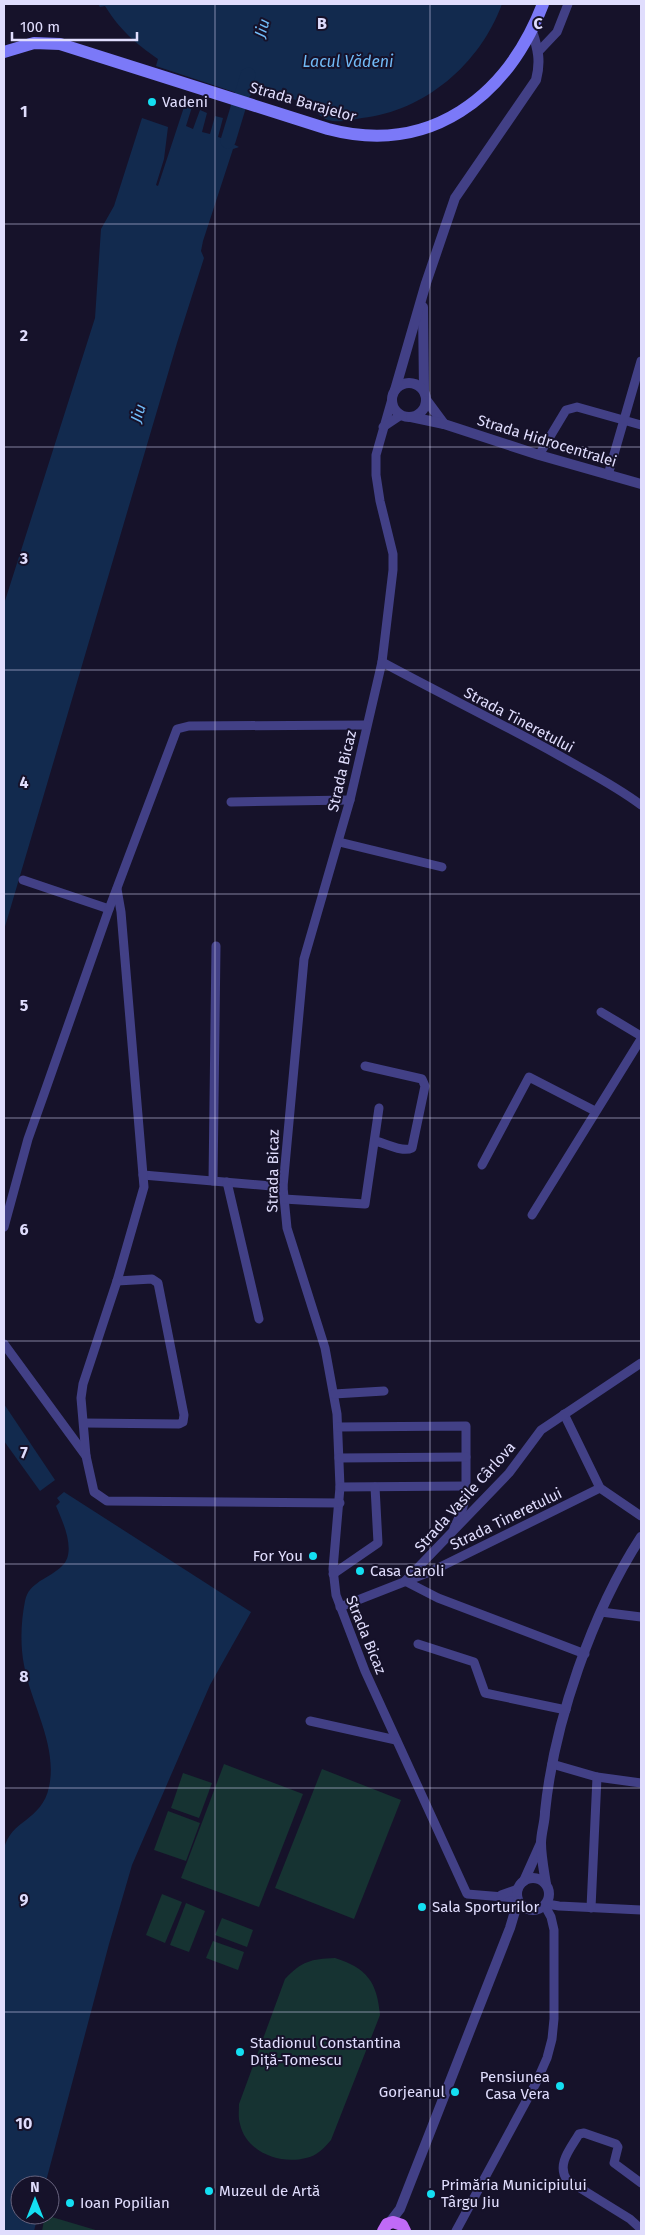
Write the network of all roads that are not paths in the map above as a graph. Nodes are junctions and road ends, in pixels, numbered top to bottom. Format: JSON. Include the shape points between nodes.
{"nodes":[{"id":1,"x":543,"y":4,"type":"edge"},
{"id":2,"x":568,"y":4,"type":"edge"},
{"id":3,"x":532,"y":31,"type":"junction"},
{"id":4,"x":539,"y":51,"type":"junction"},
{"id":5,"x":4,"y":52,"type":"edge"},
{"id":6,"x":423,"y":296,"type":"junction"},
{"id":7,"x":641,"y":360,"type":"edge"},
{"id":8,"x":637,"y":385,"type":"edge"},
{"id":9,"x":393,"y":394,"type":"junction"},
{"id":10,"x":426,"y":396,"type":"junction"},
{"id":11,"x":406,"y":416,"type":"junction"},
{"id":12,"x":623,"y":420,"type":"junction"},
{"id":13,"x":444,"y":424,"type":"junction"},
{"id":14,"x":641,"y":425,"type":"edge"},
{"id":15,"x":383,"y":426,"type":"junction"},
{"id":16,"x":539,"y":455,"type":"junction"},
{"id":17,"x":608,"y":475,"type":"junction"},
{"id":18,"x":641,"y":484,"type":"edge"},
{"id":19,"x":382,"y":662,"type":"junction"},
{"id":20,"x":366,"y":726,"type":"junction"},
{"id":21,"x":350,"y":800,"type":"junction"},
{"id":22,"x":230,"y":802,"type":"dead end"},
{"id":23,"x":641,"y":806,"type":"edge"},
{"id":24,"x":339,"y":842,"type":"junction"},
{"id":25,"x":442,"y":867,"type":"dead end"},
{"id":26,"x":23,"y":880,"type":"dead end"},
{"id":27,"x":117,"y":889,"type":"junction"},
{"id":28,"x":109,"y":909,"type":"junction"},
{"id":29,"x":216,"y":946,"type":"dead end"},
{"id":30,"x":601,"y":1012,"type":"dead end"},
{"id":31,"x":641,"y":1038,"type":"edge"},
{"id":32,"x":365,"y":1066,"type":"dead end"},
{"id":33,"x":378,"y":1108,"type":"dead end"},
{"id":34,"x":595,"y":1111,"type":"junction"},
{"id":35,"x":375,"y":1141,"type":"junction"},
{"id":36,"x":482,"y":1165,"type":"dead end"},
{"id":37,"x":143,"y":1176,"type":"junction"},
{"id":38,"x":213,"y":1181,"type":"junction"},
{"id":39,"x":226,"y":1182,"type":"junction"},
{"id":40,"x":283,"y":1186,"type":"junction"},
{"id":41,"x":284,"y":1199,"type":"junction"},
{"id":42,"x":532,"y":1215,"type":"dead end"},
{"id":43,"x":4,"y":1227,"type":"edge"},
{"id":44,"x":117,"y":1281,"type":"junction"},
{"id":45,"x":259,"y":1319,"type":"dead end"},
{"id":46,"x":4,"y":1344,"type":"edge"},
{"id":47,"x":641,"y":1363,"type":"edge"},
{"id":48,"x":384,"y":1391,"type":"dead end"},
{"id":49,"x":334,"y":1394,"type":"junction"},
{"id":50,"x":564,"y":1414,"type":"junction"},
{"id":51,"x":84,"y":1422,"type":"junction"},
{"id":52,"x":338,"y":1426,"type":"junction"},
{"id":53,"x":86,"y":1456,"type":"junction"},
{"id":54,"x":466,"y":1457,"type":"junction"},
{"id":55,"x":339,"y":1458,"type":"junction"},
{"id":56,"x":466,"y":1486,"type":"junction"},
{"id":57,"x":340,"y":1487,"type":"junction"},
{"id":58,"x":376,"y":1487,"type":"junction"},
{"id":59,"x":600,"y":1488,"type":"junction"},
{"id":60,"x":340,"y":1503,"type":"junction"},
{"id":61,"x":641,"y":1516,"type":"edge"},
{"id":62,"x":450,"y":1537,"type":"junction"},
{"id":63,"x":641,"y":1537,"type":"edge"},
{"id":64,"x":636,"y":1551,"type":"edge"},
{"id":65,"x":333,"y":1574,"type":"junction"},
{"id":66,"x":405,"y":1582,"type":"junction"},
{"id":67,"x":340,"y":1607,"type":"junction"},
{"id":68,"x":601,"y":1612,"type":"junction"},
{"id":69,"x":641,"y":1617,"type":"edge"},
{"id":70,"x":418,"y":1644,"type":"dead end"},
{"id":71,"x":585,"y":1654,"type":"junction"},
{"id":72,"x":566,"y":1710,"type":"junction"},
{"id":73,"x":310,"y":1721,"type":"dead end"},
{"id":74,"x":396,"y":1740,"type":"junction"},
{"id":75,"x":552,"y":1764,"type":"junction"},
{"id":76,"x":597,"y":1778,"type":"junction"},
{"id":77,"x":641,"y":1784,"type":"edge"},
{"id":78,"x":541,"y":1842,"type":"junction"},
{"id":79,"x":546,"y":1884,"type":"junction"},
{"id":80,"x":519,"y":1892,"type":"junction"},
{"id":81,"x":546,"y":1905,"type":"junction"},
{"id":82,"x":591,"y":1908,"type":"junction"},
{"id":83,"x":527,"y":1910,"type":"junction"},
{"id":84,"x":641,"y":1910,"type":"edge"},
{"id":85,"x":510,"y":1928,"type":"junction"},
{"id":86,"x":641,"y":2183,"type":"edge"},
{"id":87,"x":396,"y":2225,"type":"edge"},
{"id":88,"x":641,"y":2229,"type":"edge"},
{"id":89,"x":456,"y":2231,"type":"edge"}],
"edges":[{"from":1,"to":3,"type":"main road","name":"Strada Barajelor"},
{"from":2,"to":4,"type":"street","via":[[557,32]]},
{"from":3,"to":4,"type":"street"},
{"from":3,"to":5,"type":"main road","name":"Strada Barajelor","via":[[512,64],[466,108],[417,132],[389,135],[356,134],[322,127],[78,48],[53,43],[25,44]]},
{"from":4,"to":6,"type":"street","via":[[536,80],[455,198]]},
{"from":6,"to":9,"type":"street"},
{"from":6,"to":10,"type":"street"},
{"from":7,"to":8,"type":"street"},
{"from":8,"to":12,"type":"street"},
{"from":9,"to":10,"type":"street","via":[[408,382],[417,384]]},
{"from":9,"to":11,"type":"street","via":[[394,408]]},
{"from":9,"to":15,"type":"street","name":"Strada Bicaz"},
{"from":10,"to":11,"type":"street","via":[[423,410]]},
{"from":10,"to":13,"type":"street"},
{"from":11,"to":13,"type":"street","name":"Strada Hidrocentralei"},
{"from":11,"to":15,"type":"street"},
{"from":12,"to":14,"type":"street"},
{"from":12,"to":16,"type":"street","via":[[570,407]]},
{"from":12,"to":17,"type":"street"},
{"from":13,"to":16,"type":"street","name":"Strada Hidrocentralei"},
{"from":15,"to":19,"type":"street","name":"Strada Bicaz","via":[[376,455],[376,475],[393,554],[393,570]]},
{"from":16,"to":17,"type":"street","name":"Strada Hidrocentralei"},
{"from":17,"to":18,"type":"street","name":"Strada Hidrocentralei"},
{"from":19,"to":20,"type":"street","name":"Strada Bicaz"},
{"from":19,"to":23,"type":"street","name":"Strada Tineretului","via":[[506,725],[619,788]]},
{"from":20,"to":21,"type":"street","name":"Strada Bicaz"},
{"from":20,"to":27,"type":"street","via":[[189,726],[177,729]]},
{"from":21,"to":22,"type":"street"},
{"from":21,"to":24,"type":"street","name":"Strada Bicaz"},
{"from":24,"to":25,"type":"street"},
{"from":24,"to":40,"type":"street","name":"Strada Bicaz","via":[[301,975]]},
{"from":26,"to":28,"type":"street"},
{"from":27,"to":28,"type":"street"},
{"from":27,"to":37,"type":"street"},
{"from":28,"to":43,"type":"street","via":[[28,1139]]},
{"from":29,"to":38,"type":"street"},
{"from":30,"to":31,"type":"street"},
{"from":31,"to":34,"type":"street"},
{"from":32,"to":35,"type":"street","via":[[422,1079],[425,1086],[412,1148],[403,1150]]},
{"from":33,"to":35,"type":"street"},
{"from":34,"to":36,"type":"street","via":[[530,1077]]},
{"from":34,"to":42,"type":"street"},
{"from":35,"to":41,"type":"street","via":[[365,1204]]},
{"from":37,"to":38,"type":"street"},
{"from":37,"to":44,"type":"street","via":[[144,1194]]},
{"from":38,"to":39,"type":"street"},
{"from":39,"to":40,"type":"street"},
{"from":39,"to":45,"type":"street"},
{"from":40,"to":41,"type":"street","name":"Strada Bicaz"},
{"from":41,"to":49,"type":"street","name":"Strada Bicaz","via":[[287,1228],[325,1348]]},
{"from":44,"to":51,"type":"street","via":[[83,1384]]},
{"from":44,"to":51,"type":"street","via":[[152,1279],[158,1283],[183,1422]]},
{"from":46,"to":53,"type":"street"},
{"from":47,"to":50,"type":"street","name":"Strada Vasile Cârlova"},
{"from":48,"to":49,"type":"street"},
{"from":49,"to":52,"type":"street","name":"Strada Bicaz"},
{"from":50,"to":59,"type":"street"},
{"from":50,"to":62,"type":"street","name":"Strada Vasile Cârlova","via":[[541,1430],[509,1473]]},
{"from":51,"to":53,"type":"street"},
{"from":52,"to":54,"type":"street","via":[[466,1426]]},
{"from":52,"to":55,"type":"street","name":"Strada Bicaz"},
{"from":53,"to":60,"type":"street","via":[[94,1492],[107,1501]]},
{"from":54,"to":55,"type":"street"},
{"from":54,"to":56,"type":"street"},
{"from":55,"to":57,"type":"street","name":"Strada Bicaz"},
{"from":56,"to":58,"type":"street"},
{"from":56,"to":62,"type":"street","via":[[462,1511]]},
{"from":57,"to":58,"type":"street"},
{"from":57,"to":60,"type":"street","name":"Strada Bicaz"},
{"from":58,"to":65,"type":"street","via":[[378,1543]]},
{"from":59,"to":61,"type":"street"},
{"from":59,"to":66,"type":"street","name":"Strada Tineretului"},
{"from":60,"to":65,"type":"street","name":"Strada Bicaz"},
{"from":62,"to":66,"type":"street","name":"Strada Vasile Cârlova"},
{"from":63,"to":64,"type":"street"},
{"from":64,"to":68,"type":"street","via":[[615,1580]]},
{"from":65,"to":67,"type":"street","name":"Strada Bicaz"},
{"from":66,"to":67,"type":"street","name":"Strada Tineretului"},
{"from":66,"to":71,"type":"street","via":[[438,1598]]},
{"from":67,"to":74,"type":"street","name":"Strada Bicaz"},
{"from":68,"to":69,"type":"street"},
{"from":68,"to":71,"type":"street"},
{"from":70,"to":72,"type":"street","via":[[474,1662],[485,1693]]},
{"from":71,"to":72,"type":"street"},
{"from":72,"to":75,"type":"street"},
{"from":73,"to":74,"type":"street"},
{"from":74,"to":80,"type":"street","name":"Strada Bicaz","via":[[467,1894],[498,1896]]},
{"from":75,"to":76,"type":"street"},
{"from":75,"to":78,"type":"street"},
{"from":76,"to":77,"type":"street"},
{"from":76,"to":82,"type":"street"},
{"from":78,"to":79,"type":"street"},
{"from":78,"to":80,"type":"street"},
{"from":79,"to":80,"type":"street","via":[[536,1878]]},
{"from":79,"to":81,"type":"street","via":[[550,1894]]},
{"from":80,"to":83,"type":"street"},
{"from":80,"to":85,"type":"street"},
{"from":81,"to":82,"type":"street"},
{"from":81,"to":83,"type":"street","via":[[537,1910]]},
{"from":81,"to":89,"type":"street","via":[[553,1923],[554,1950],[554,2019],[547,2058]]},
{"from":82,"to":84,"type":"street"},
{"from":83,"to":85,"type":"street"},
{"from":85,"to":87,"type":"street"},
{"from":86,"to":88,"type":"street","via":[[614,2163],[616,2144],[584,2133],[579,2134],[562,2166],[567,2180]]}]}
